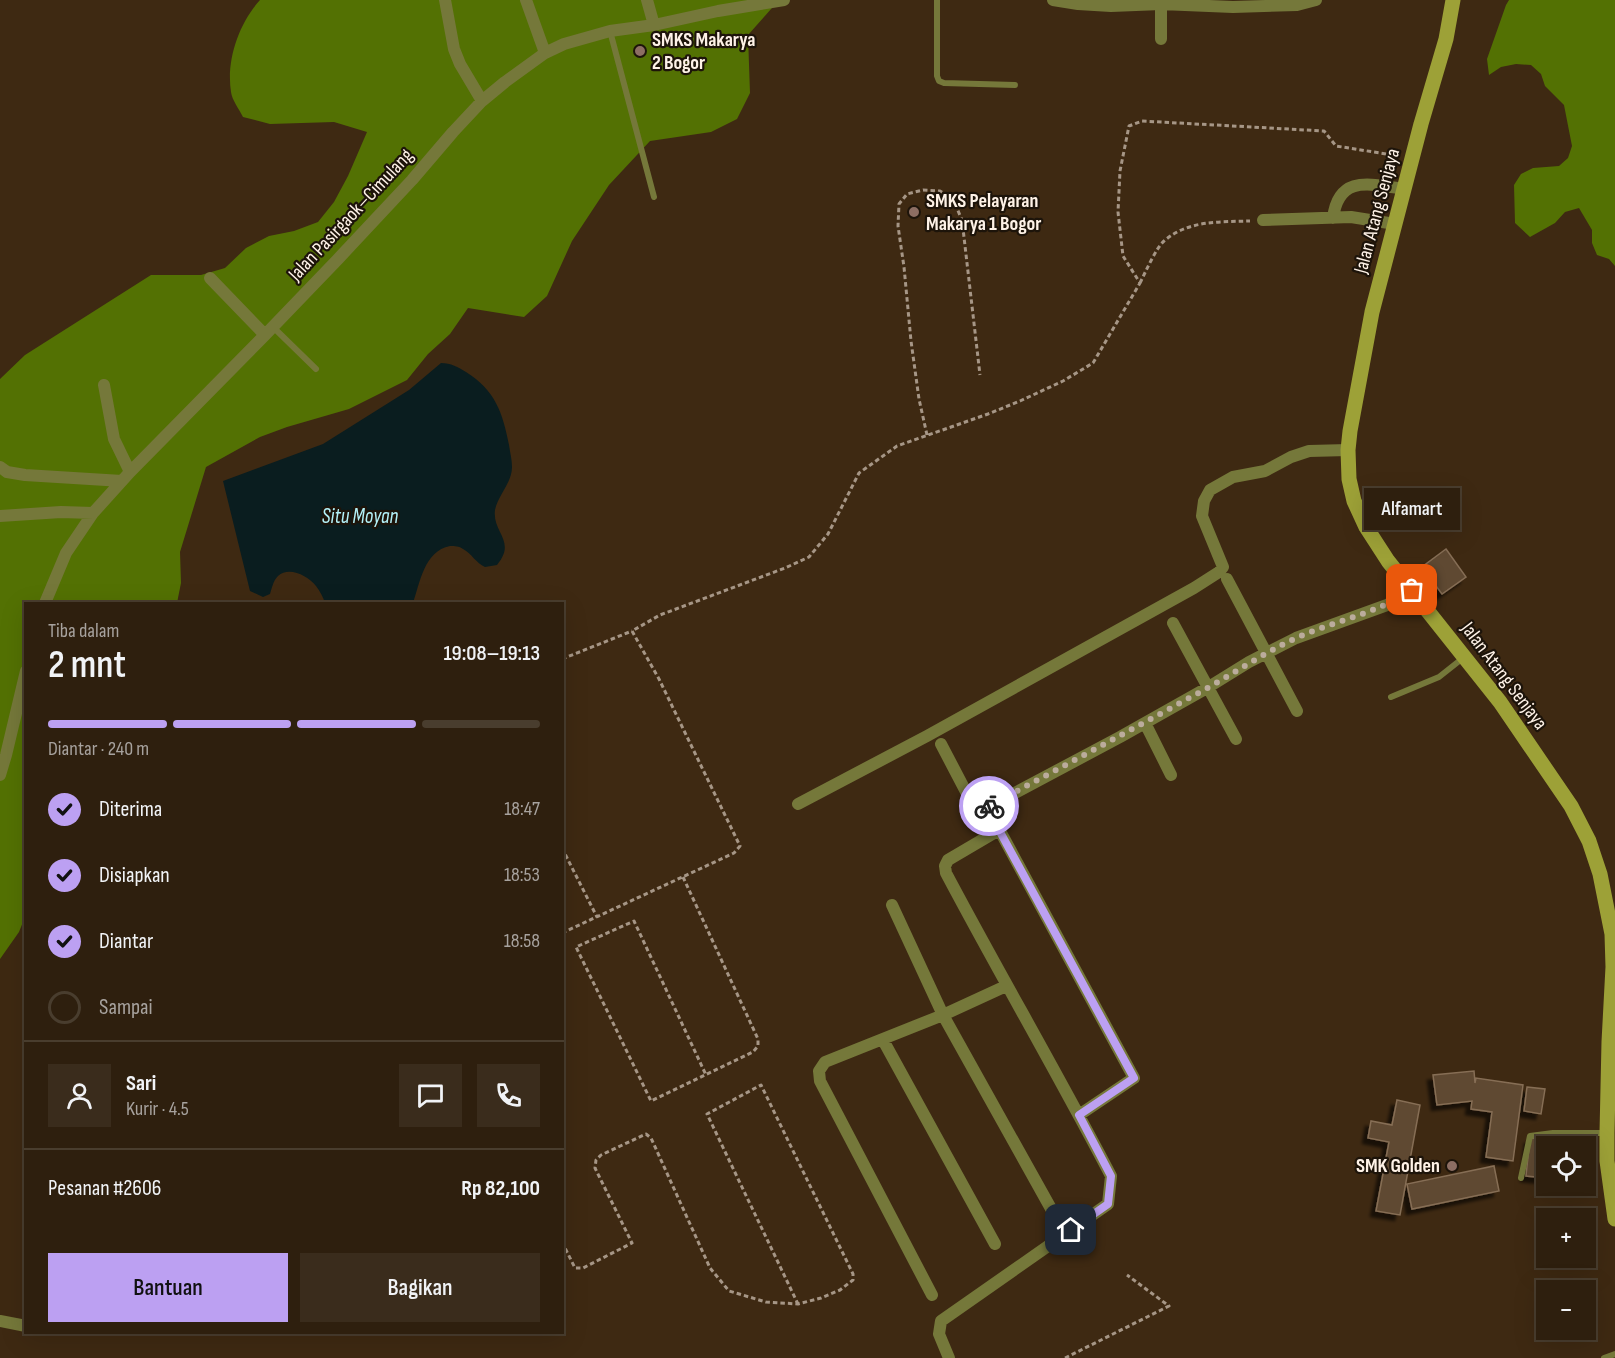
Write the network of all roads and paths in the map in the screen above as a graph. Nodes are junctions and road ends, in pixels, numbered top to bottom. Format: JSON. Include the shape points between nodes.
{"nodes":[{"id":1,"x":445,"y":0,"type":"edge"},
{"id":2,"x":526,"y":0,"type":"edge"},
{"id":3,"x":647,"y":0,"type":"edge"},
{"id":4,"x":783,"y":0,"type":"edge"},
{"id":5,"x":937,"y":0,"type":"edge"},
{"id":6,"x":1053,"y":0,"type":"edge"},
{"id":7,"x":1316,"y":0,"type":"edge"},
{"id":8,"x":1453,"y":0,"type":"edge"},
{"id":9,"x":1175,"y":2,"type":"edge"},
{"id":10,"x":1111,"y":3,"type":"edge"},
{"id":11,"x":1161,"y":4,"type":"junction"},
{"id":12,"x":654,"y":25,"type":"junction"},
{"id":13,"x":610,"y":31,"type":"junction"},
{"id":14,"x":1161,"y":39,"type":"dead end"},
{"id":15,"x":545,"y":53,"type":"junction"},
{"id":16,"x":1015,"y":85,"type":"dead end"},
{"id":17,"x":482,"y":101,"type":"junction"},
{"id":18,"x":1413,"y":158,"type":"junction"},
{"id":19,"x":1404,"y":189,"type":"junction"},
{"id":20,"x":654,"y":196,"type":"dead end"},
{"id":21,"x":1333,"y":218,"type":"junction"},
{"id":22,"x":1263,"y":220,"type":"joint"},
{"id":23,"x":1395,"y":224,"type":"junction"},
{"id":24,"x":210,"y":278,"type":"dead end"},
{"id":25,"x":1140,"y":283,"type":"junction"},
{"id":26,"x":269,"y":331,"type":"junction"},
{"id":27,"x":316,"y":369,"type":"dead end"},
{"id":28,"x":980,"y":375,"type":"dead end"},
{"id":29,"x":104,"y":386,"type":"dead end"},
{"id":30,"x":927,"y":435,"type":"junction"},
{"id":31,"x":1348,"y":450,"type":"junction"},
{"id":32,"x":0,"y":467,"type":"edge"},
{"id":33,"x":126,"y":476,"type":"junction"},
{"id":34,"x":93,"y":513,"type":"junction"},
{"id":35,"x":0,"y":516,"type":"edge"},
{"id":36,"x":1227,"y":579,"type":"dead end"},
{"id":37,"x":1407,"y":593,"type":"junction"},
{"id":38,"x":45,"y":602,"type":"edge"},
{"id":39,"x":1173,"y":623,"type":"dead end"},
{"id":40,"x":632,"y":631,"type":"junction"},
{"id":41,"x":1267,"y":653,"type":"junction"},
{"id":42,"x":564,"y":658,"type":"edge"},
{"id":43,"x":1459,"y":662,"type":"junction"},
{"id":44,"x":24,"y":679,"type":"edge"},
{"id":45,"x":1207,"y":688,"type":"junction"},
{"id":46,"x":1391,"y":698,"type":"dead end"},
{"id":47,"x":1297,"y":711,"type":"dead end"},
{"id":48,"x":1145,"y":723,"type":"junction"},
{"id":49,"x":1236,"y":739,"type":"dead end"},
{"id":50,"x":941,"y":744,"type":"dead end"},
{"id":51,"x":0,"y":775,"type":"edge"},
{"id":52,"x":1171,"y":775,"type":"dead end"},
{"id":53,"x":798,"y":804,"type":"dead end"},
{"id":54,"x":987,"y":807,"type":"junction"},
{"id":55,"x":999,"y":830,"type":"junction"},
{"id":56,"x":564,"y":852,"type":"edge"},
{"id":57,"x":683,"y":876,"type":"junction"},
{"id":58,"x":892,"y":904,"type":"dead end"},
{"id":59,"x":597,"y":917,"type":"junction"},
{"id":60,"x":564,"y":932,"type":"edge"},
{"id":61,"x":1614,"y":934,"type":"edge"},
{"id":62,"x":1006,"y":986,"type":"junction"},
{"id":63,"x":943,"y":1015,"type":"junction"},
{"id":64,"x":884,"y":1040,"type":"junction"},
{"id":65,"x":706,"y":1075,"type":"junction"},
{"id":66,"x":1079,"y":1115,"type":"junction"},
{"id":67,"x":1607,"y":1133,"type":"junction"},
{"id":68,"x":1521,"y":1178,"type":"dead end"},
{"id":69,"x":1054,"y":1214,"type":"dead end"},
{"id":70,"x":1615,"y":1219,"type":"edge"},
{"id":71,"x":995,"y":1244,"type":"dead end"},
{"id":72,"x":564,"y":1246,"type":"edge"},
{"id":73,"x":1127,"y":1275,"type":"dead end"},
{"id":74,"x":932,"y":1295,"type":"dead end"},
{"id":75,"x":798,"y":1304,"type":"junction"},
{"id":76,"x":0,"y":1321,"type":"edge"},
{"id":77,"x":24,"y":1326,"type":"edge"},
{"id":78,"x":1615,"y":1354,"type":"edge"},
{"id":79,"x":949,"y":1358,"type":"edge"},
{"id":80,"x":1065,"y":1358,"type":"edge"},
{"id":81,"x":1604,"y":1358,"type":"edge"}],
"edges":[{"from":1,"to":17,"type":"street","via":[[454,49]]},
{"from":2,"to":15,"type":"street"},
{"from":3,"to":12,"type":"street"},
{"from":4,"to":12,"type":"street","name":"Jalan Pasirgaok–Cimulang"},
{"from":5,"to":16,"type":"lane","via":[[939,81]]},
{"from":6,"to":10,"type":"street"},
{"from":7,"to":9,"type":"street","via":[[1280,7]]},
{"from":8,"to":18,"type":"main road","name":"Jalan Atang Senjaya"},
{"from":9,"to":11,"type":"street"},
{"from":10,"to":11,"type":"street"},
{"from":11,"to":14,"type":"street"},
{"from":12,"to":13,"type":"street","name":"Jalan Pasirgaok–Cimulang"},
{"from":13,"to":15,"type":"street","name":"Jalan Pasirgaok–Cimulang"},
{"from":13,"to":20,"type":"lane"},
{"from":15,"to":17,"type":"street","name":"Jalan Pasirgaok–Cimulang"},
{"from":17,"to":26,"type":"street","name":"Jalan Pasirgaok–Cimulang"},
{"from":18,"to":19,"type":"main road","name":"Jalan Atang Senjaya"},
{"from":18,"to":25,"type":"path","via":[[1336,146],[1324,131],[1142,122],[1129,126],[1120,171],[1118,213],[1123,256]]},
{"from":19,"to":21,"type":"street","via":[[1361,184],[1344,190]]},
{"from":19,"to":23,"type":"main road","name":"Jalan Atang Senjaya"},
{"from":21,"to":22,"type":"street"},
{"from":21,"to":23,"type":"street"},
{"from":22,"to":25,"type":"path","via":[[1188,226],[1162,242]]},
{"from":23,"to":31,"type":"main road","name":"Jalan Atang Senjaya","via":[[1372,312]]},
{"from":24,"to":26,"type":"street"},
{"from":25,"to":30,"type":"path","via":[[1093,363],[1020,401]]},
{"from":26,"to":27,"type":"lane"},
{"from":26,"to":33,"type":"street","name":"Jalan Pasirgaok–Cimulang"},
{"from":28,"to":30,"type":"path","via":[[962,220],[953,200],[940,191],[907,194],[899,204],[898,226]]},
{"from":29,"to":33,"type":"street"},
{"from":30,"to":40,"type":"path","via":[[897,446],[859,473],[828,534],[809,557],[660,615]]},
{"from":31,"to":37,"type":"main road","name":"Jalan Atang Senjaya","via":[[1354,501]]},
{"from":31,"to":53,"type":"street","via":[[1309,451],[1265,471],[1233,477],[1210,490],[1202,516],[1223,567],[1219,572],[1004,694]]},
{"from":32,"to":33,"type":"street","via":[[25,475]]},
{"from":33,"to":34,"type":"street","name":"Jalan Pasirgaok–Cimulang"},
{"from":34,"to":35,"type":"street"},
{"from":34,"to":38,"type":"street","name":"Jalan Pasirgaok–Cimulang","via":[[66,553]]},
{"from":36,"to":41,"type":"street"},
{"from":37,"to":41,"type":"street","via":[[1387,605],[1296,638]]},
{"from":37,"to":43,"type":"main road","name":"Jalan Atang Senjaya"},
{"from":39,"to":45,"type":"street"},
{"from":40,"to":42,"type":"path"},
{"from":40,"to":57,"type":"path","via":[[740,846],[734,853]]},
{"from":41,"to":45,"type":"street"},
{"from":41,"to":47,"type":"street"},
{"from":43,"to":46,"type":"lane","via":[[1439,677]]},
{"from":43,"to":61,"type":"main road","name":"Jalan Atang Senjaya","via":[[1500,702],[1571,806],[1589,841]]},
{"from":44,"to":51,"type":"street"},
{"from":45,"to":48,"type":"street"},
{"from":45,"to":49,"type":"street"},
{"from":48,"to":52,"type":"street"},
{"from":48,"to":54,"type":"street"},
{"from":50,"to":54,"type":"street","via":[[975,808],[978,811]]},
{"from":54,"to":55,"type":"street"},
{"from":55,"to":62,"type":"street","via":[[948,860],[945,866]]},
{"from":55,"to":66,"type":"street","via":[[1134,1078]]},
{"from":56,"to":59,"type":"path"},
{"from":57,"to":59,"type":"path"},
{"from":57,"to":65,"type":"path","via":[[758,1040],[753,1052]]},
{"from":58,"to":63,"type":"street"},
{"from":59,"to":60,"type":"path"},
{"from":61,"to":67,"type":"main road","name":"Jalan Atang Senjaya"},
{"from":62,"to":63,"type":"street"},
{"from":62,"to":66,"type":"street"},
{"from":63,"to":64,"type":"street"},
{"from":63,"to":69,"type":"street"},
{"from":64,"to":71,"type":"street"},
{"from":64,"to":74,"type":"street","via":[[825,1062],[819,1071],[820,1081]]},
{"from":65,"to":65,"type":"path","via":[[651,1101],[576,947],[634,921]]},
{"from":66,"to":79,"type":"street","via":[[1111,1176],[1108,1204],[941,1321],[939,1334]]},
{"from":67,"to":68,"type":"lane","via":[[1530,1136]]},
{"from":67,"to":70,"type":"main road","name":"Jalan Atang Senjaya"},
{"from":72,"to":75,"type":"path","via":[[575,1268],[583,1268],[632,1243],[595,1168],[596,1160],[646,1134],[710,1268],[729,1291],[766,1302]]},
{"from":73,"to":80,"type":"path","via":[[1169,1306]]},
{"from":75,"to":75,"type":"path","via":[[840,1290],[853,1280],[853,1274],[761,1085],[707,1114]]},
{"from":76,"to":77,"type":"street"},
{"from":78,"to":81,"type":"lane"}]}
